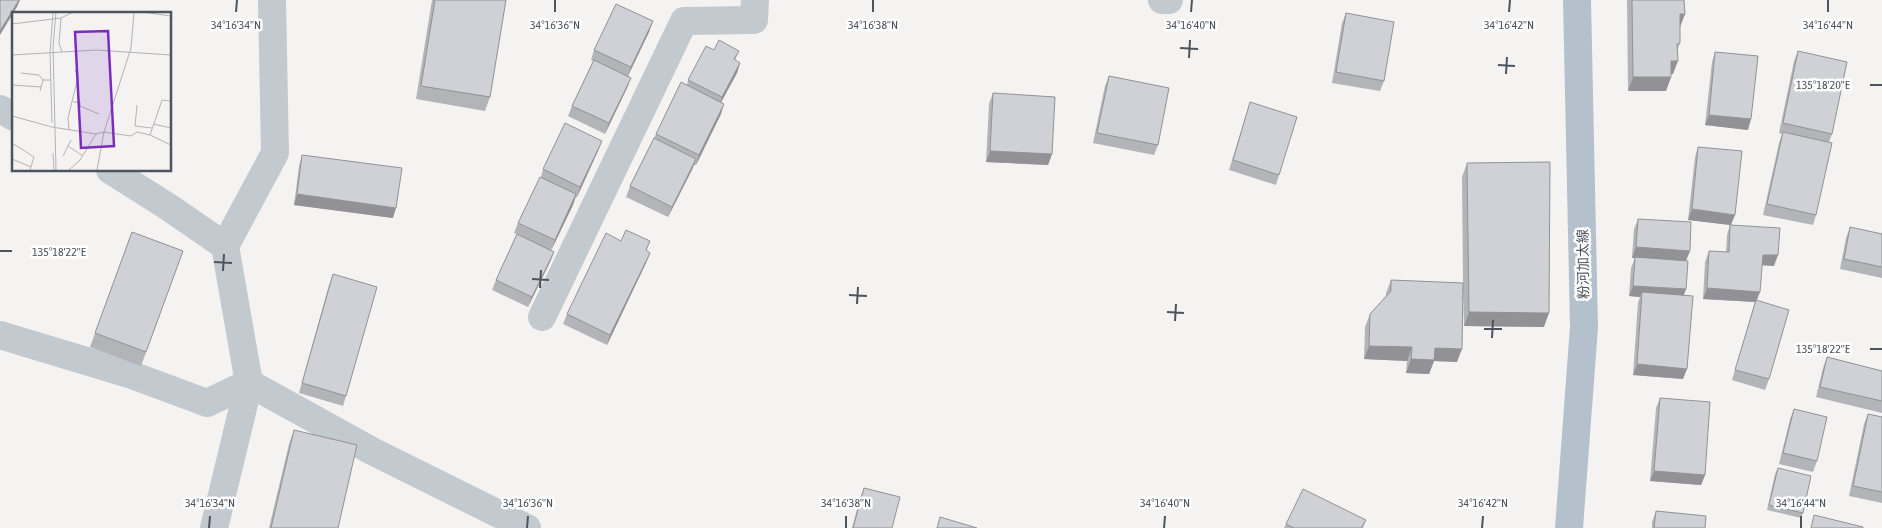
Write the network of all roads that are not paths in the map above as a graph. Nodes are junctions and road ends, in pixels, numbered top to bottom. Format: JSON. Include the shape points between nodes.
{"nodes":[{"id":1,"x":272,"y":0,"type":"edge"},
{"id":2,"x":755,"y":0,"type":"edge"},
{"id":3,"x":1162,"y":0,"type":"edge"},
{"id":4,"x":1169,"y":0,"type":"edge"},
{"id":5,"x":1577,"y":0,"type":"edge"},
{"id":6,"x":0,"y":109,"type":"edge"},
{"id":7,"x":12,"y":116,"type":"edge"},
{"id":8,"x":112,"y":171,"type":"edge"},
{"id":9,"x":224,"y":246,"type":"junction"},
{"id":10,"x":542,"y":317,"type":"dead end"},
{"id":11,"x":0,"y":335,"type":"edge"},
{"id":12,"x":249,"y":383,"type":"junction"},
{"id":13,"x":214,"y":528,"type":"edge"},
{"id":14,"x":526,"y":528,"type":"edge"},
{"id":15,"x":1569,"y":528,"type":"edge"}],
"edges":[{"from":1,"to":9,"type":"street","via":[[275,153]]},
{"from":2,"to":10,"type":"street","via":[[754,20],[684,21]]},
{"from":3,"to":4,"type":"street"},
{"from":5,"to":15,"type":"main road","name":"粉河加太線","via":[[1584,327]]},
{"from":6,"to":7,"type":"street"},
{"from":8,"to":9,"type":"street"},
{"from":9,"to":12,"type":"street"},
{"from":11,"to":12,"type":"street","via":[[129,374],[206,403]]},
{"from":12,"to":13,"type":"street"},
{"from":12,"to":14,"type":"street","via":[[372,451]]}]}
